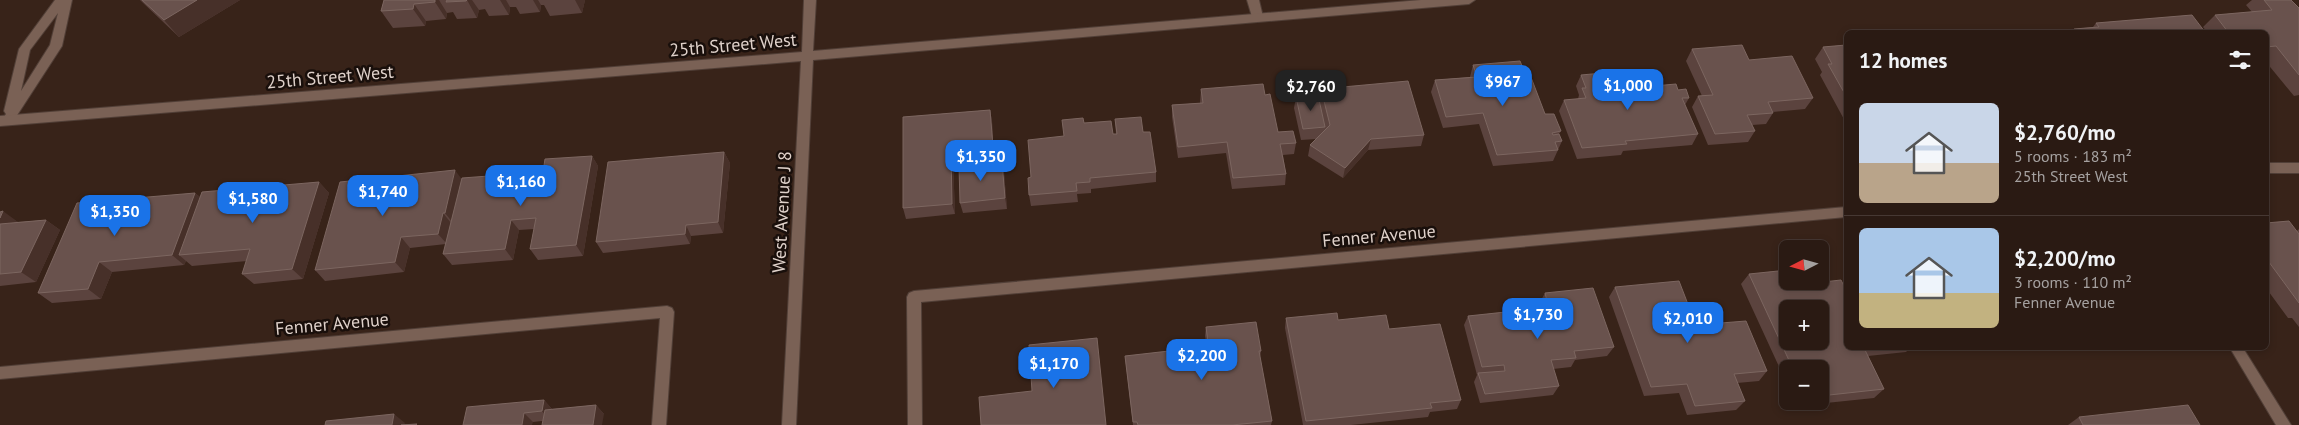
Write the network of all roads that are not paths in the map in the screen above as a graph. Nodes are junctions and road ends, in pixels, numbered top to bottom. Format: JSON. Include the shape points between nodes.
{"nodes":[{"id":1,"x":61,"y":0,"type":"edge"},
{"id":2,"x":66,"y":0,"type":"edge"},
{"id":3,"x":810,"y":0,"type":"edge"},
{"id":4,"x":1253,"y":0,"type":"edge"},
{"id":5,"x":1469,"y":0,"type":"edge"},
{"id":6,"x":1257,"y":17,"type":"junction"},
{"id":7,"x":807,"y":56,"type":"junction"},
{"id":8,"x":4,"y":120,"type":"edge"},
{"id":9,"x":2269,"y":168,"type":"edge"},
{"id":10,"x":2299,"y":168,"type":"edge"},
{"id":11,"x":1844,"y":212,"type":"edge"},
{"id":12,"x":2237,"y":350,"type":"edge"},
{"id":13,"x":0,"y":373,"type":"edge"},
{"id":14,"x":659,"y":425,"type":"edge"},
{"id":15,"x":789,"y":425,"type":"edge"},
{"id":16,"x":915,"y":425,"type":"edge"},
{"id":17,"x":2284,"y":425,"type":"edge"}],
"edges":[{"from":1,"to":8,"type":"street","via":[[25,49]]},
{"from":2,"to":8,"type":"street","via":[[56,46]]},
{"from":3,"to":7,"type":"street","name":"West Avenue J 8"},
{"from":4,"to":6,"type":"street"},
{"from":5,"to":6,"type":"street","name":"25th Street West"},
{"from":6,"to":7,"type":"street","name":"25th Street West"},
{"from":7,"to":8,"type":"street","name":"25th Street West"},
{"from":7,"to":15,"type":"street","name":"West Avenue J 8"},
{"from":9,"to":10,"type":"street"},
{"from":11,"to":16,"type":"street","name":"Fenner Avenue","via":[[914,297]]},
{"from":12,"to":17,"type":"street"},
{"from":13,"to":14,"type":"street","name":"Fenner Avenue","via":[[668,312]]}]}
